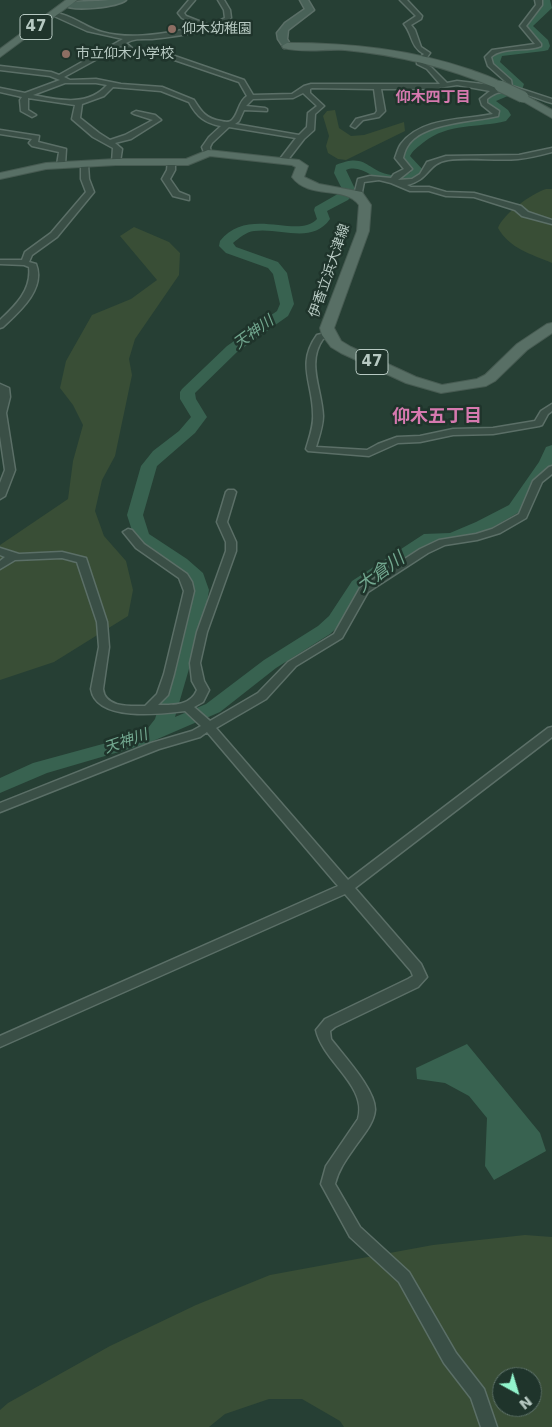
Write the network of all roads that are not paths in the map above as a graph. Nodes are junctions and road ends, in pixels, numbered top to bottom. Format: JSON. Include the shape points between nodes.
{"nodes":[{"id":1,"x":122,"y":0,"type":"edge"},
{"id":2,"x":192,"y":0,"type":"edge"},
{"id":3,"x":221,"y":0,"type":"edge"},
{"id":4,"x":304,"y":0,"type":"edge"},
{"id":5,"x":403,"y":0,"type":"edge"},
{"id":6,"x":538,"y":0,"type":"edge"},
{"id":7,"x":70,"y":2,"type":"edge"},
{"id":8,"x":54,"y":14,"type":"junction"},
{"id":9,"x":206,"y":27,"type":"junction"},
{"id":10,"x":129,"y":38,"type":"junction"},
{"id":11,"x":122,"y":42,"type":"junction"},
{"id":12,"x":286,"y":46,"type":"joint"},
{"id":13,"x":0,"y":54,"type":"edge"},
{"id":14,"x":423,"y":58,"type":"junction"},
{"id":15,"x":0,"y":68,"type":"edge"},
{"id":16,"x":62,"y":79,"type":"junction"},
{"id":17,"x":111,"y":85,"type":"junction"},
{"id":18,"x":445,"y":85,"type":"junction"},
{"id":19,"x":377,"y":87,"type":"junction"},
{"id":20,"x":306,"y":88,"type":"junction"},
{"id":21,"x":0,"y":90,"type":"edge"},
{"id":22,"x":511,"y":90,"type":"junction"},
{"id":23,"x":434,"y":94,"type":"dead end"},
{"id":24,"x":26,"y":95,"type":"junction"},
{"id":25,"x":251,"y":97,"type":"junction"},
{"id":26,"x":552,"y":101,"type":"edge"},
{"id":27,"x":79,"y":103,"type":"junction"},
{"id":28,"x":148,"y":104,"type":"dead end"},
{"id":29,"x":242,"y":108,"type":"junction"},
{"id":30,"x":265,"y":110,"type":"dead end"},
{"id":31,"x":551,"y":113,"type":"edge"},
{"id":32,"x":32,"y":115,"type":"dead end"},
{"id":33,"x":228,"y":124,"type":"junction"},
{"id":34,"x":355,"y":126,"type":"dead end"},
{"id":35,"x":0,"y":132,"type":"edge"},
{"id":36,"x":301,"y":137,"type":"junction"},
{"id":37,"x":109,"y":142,"type":"junction"},
{"id":38,"x":552,"y":150,"type":"edge"},
{"id":39,"x":208,"y":153,"type":"junction"},
{"id":40,"x":284,"y":159,"type":"junction"},
{"id":41,"x":116,"y":162,"type":"junction"},
{"id":42,"x":171,"y":162,"type":"junction"},
{"id":43,"x":84,"y":164,"type":"junction"},
{"id":44,"x":61,"y":166,"type":"junction"},
{"id":45,"x":0,"y":176,"type":"edge"},
{"id":46,"x":395,"y":179,"type":"junction"},
{"id":47,"x":356,"y":194,"type":"junction"},
{"id":48,"x":186,"y":198,"type":"dead end"},
{"id":49,"x":552,"y":222,"type":"edge"},
{"id":50,"x":0,"y":262,"type":"edge"},
{"id":51,"x":25,"y":263,"type":"junction"},
{"id":52,"x":0,"y":325,"type":"edge"},
{"id":53,"x":552,"y":327,"type":"edge"},
{"id":54,"x":329,"y":335,"type":"junction"},
{"id":55,"x":0,"y":386,"type":"edge"},
{"id":56,"x":552,"y":408,"type":"edge"},
{"id":57,"x":552,"y":469,"type":"edge"},
{"id":58,"x":231,"y":492,"type":"dead end"},
{"id":59,"x":0,"y":496,"type":"edge"},
{"id":60,"x":128,"y":532,"type":"dead end"},
{"id":61,"x":0,"y":551,"type":"edge"},
{"id":62,"x":12,"y":557,"type":"junction"},
{"id":63,"x":0,"y":566,"type":"edge"},
{"id":64,"x":153,"y":708,"type":"junction"},
{"id":65,"x":187,"y":709,"type":"junction"},
{"id":66,"x":209,"y":726,"type":"junction"},
{"id":67,"x":552,"y":731,"type":"edge"},
{"id":68,"x":0,"y":808,"type":"edge"},
{"id":69,"x":348,"y":887,"type":"junction"},
{"id":70,"x":0,"y":1042,"type":"edge"},
{"id":71,"x":489,"y":1427,"type":"edge"}],
"edges":[{"from":1,"to":7,"type":"street","via":[[97,5]]},
{"from":2,"to":9,"type":"street","via":[[180,13]]},
{"from":3,"to":9,"type":"street","via":[[228,18]]},
{"from":4,"to":12,"type":"street","via":[[310,10],[282,30],[281,37]]},
{"from":5,"to":14,"type":"street","via":[[419,16],[407,24],[418,48],[427,53]]},
{"from":6,"to":22,"type":"street","via":[[539,5],[523,26],[539,45],[494,51],[488,57],[490,65],[510,81]]},
{"from":7,"to":8,"type":"main road","number":"47"},
{"from":8,"to":10,"type":"street","via":[[88,30]]},
{"from":8,"to":13,"type":"main road","number":"47"},
{"from":9,"to":10,"type":"street","via":[[161,36]]},
{"from":10,"to":11,"type":"street"},
{"from":11,"to":16,"type":"street"},
{"from":11,"to":25,"type":"street","via":[[131,51],[161,53],[238,79]]},
{"from":12,"to":14,"type":"main road","via":[[351,48]]},
{"from":14,"to":18,"type":"street","via":[[420,64],[429,68]]},
{"from":14,"to":22,"type":"main road"},
{"from":15,"to":16,"type":"street"},
{"from":16,"to":17,"type":"street"},
{"from":16,"to":24,"type":"street"},
{"from":17,"to":27,"type":"street","via":[[102,95]]},
{"from":17,"to":33,"type":"street","via":[[173,92],[192,101],[207,120]]},
{"from":18,"to":19,"type":"street"},
{"from":18,"to":22,"type":"street","via":[[457,83]]},
{"from":18,"to":23,"type":"street"},
{"from":19,"to":20,"type":"street"},
{"from":19,"to":34,"type":"street","via":[[381,111],[377,116],[361,118]]},
{"from":20,"to":25,"type":"street","via":[[293,96]]},
{"from":20,"to":36,"type":"street","via":[[307,94],[321,106],[312,113],[311,128]]},
{"from":21,"to":24,"type":"street"},
{"from":22,"to":26,"type":"street"},
{"from":22,"to":31,"type":"main road"},
{"from":22,"to":46,"type":"street","via":[[489,94],[483,99],[484,104],[497,112],[496,115],[423,130],[400,153],[399,158],[408,169]]},
{"from":24,"to":27,"type":"street"},
{"from":24,"to":32,"type":"street","via":[[23,100],[25,111]]},
{"from":25,"to":29,"type":"street"},
{"from":27,"to":37,"type":"street","via":[[76,119],[96,136]]},
{"from":28,"to":37,"type":"street","via":[[139,113],[157,120],[128,137]]},
{"from":29,"to":30,"type":"street"},
{"from":29,"to":33,"type":"street","via":[[235,121]]},
{"from":33,"to":36,"type":"street"},
{"from":33,"to":39,"type":"street","via":[[208,143]]},
{"from":35,"to":44,"type":"street","via":[[30,136],[36,138],[35,144],[63,150]]},
{"from":36,"to":40,"type":"street"},
{"from":37,"to":41,"type":"street","via":[[118,149]]},
{"from":38,"to":46,"type":"street","via":[[519,157],[446,158],[430,164],[420,179],[404,182]]},
{"from":39,"to":40,"type":"main road"},
{"from":39,"to":42,"type":"main road","via":[[192,162]]},
{"from":40,"to":47,"type":"main road","via":[[300,165],[298,178],[305,184]]},
{"from":41,"to":42,"type":"main road"},
{"from":41,"to":43,"type":"main road"},
{"from":42,"to":48,"type":"street","via":[[166,178],[176,194]]},
{"from":43,"to":44,"type":"main road"},
{"from":43,"to":51,"type":"street","via":[[90,192],[54,235],[28,254]]},
{"from":44,"to":45,"type":"main road"},
{"from":46,"to":47,"type":"street","via":[[363,179]]},
{"from":46,"to":49,"type":"street","via":[[410,189],[474,195]]},
{"from":47,"to":54,"type":"main road","name":"伊香立浜大津線","via":[[365,205],[363,231],[327,328]]},
{"from":50,"to":51,"type":"street"},
{"from":51,"to":52,"type":"street","via":[[34,269],[30,289],[25,300]]},
{"from":53,"to":54,"type":"main road","name":"伊香立浜大津線","number":"47","via":[[522,347],[490,378],[480,383],[441,389],[411,380],[346,350]]},
{"from":54,"to":56,"type":"street","via":[[320,337],[312,350],[312,383],[318,414],[311,449],[369,454],[397,440],[539,423],[544,413]]},
{"from":55,"to":59,"type":"street","via":[[5,388],[1,413],[10,470]]},
{"from":57,"to":66,"type":"street","via":[[538,482],[523,516],[477,538],[443,542],[430,548],[364,590],[338,636],[292,664],[262,696]]},
{"from":58,"to":65,"type":"street","via":[[222,522],[231,542],[231,551],[202,632],[195,663],[203,690],[199,699]]},
{"from":60,"to":64,"type":"street","via":[[140,546],[188,582],[184,615],[165,688]]},
{"from":61,"to":62,"type":"street"},
{"from":62,"to":63,"type":"street"},
{"from":62,"to":64,"type":"street","via":[[69,555],[82,560],[102,622],[104,647],[98,696],[104,703],[125,710]]},
{"from":64,"to":65,"type":"street"},
{"from":65,"to":66,"type":"street"},
{"from":66,"to":68,"type":"street","via":[[196,734],[155,746]]},
{"from":66,"to":69,"type":"street"},
{"from":67,"to":69,"type":"street"},
{"from":69,"to":70,"type":"street"},
{"from":69,"to":71,"type":"street","via":[[420,977],[330,1023],[323,1030],[325,1040],[363,1092],[368,1110],[331,1170],[328,1184],[355,1232],[404,1277],[450,1358],[478,1394]]}]}
